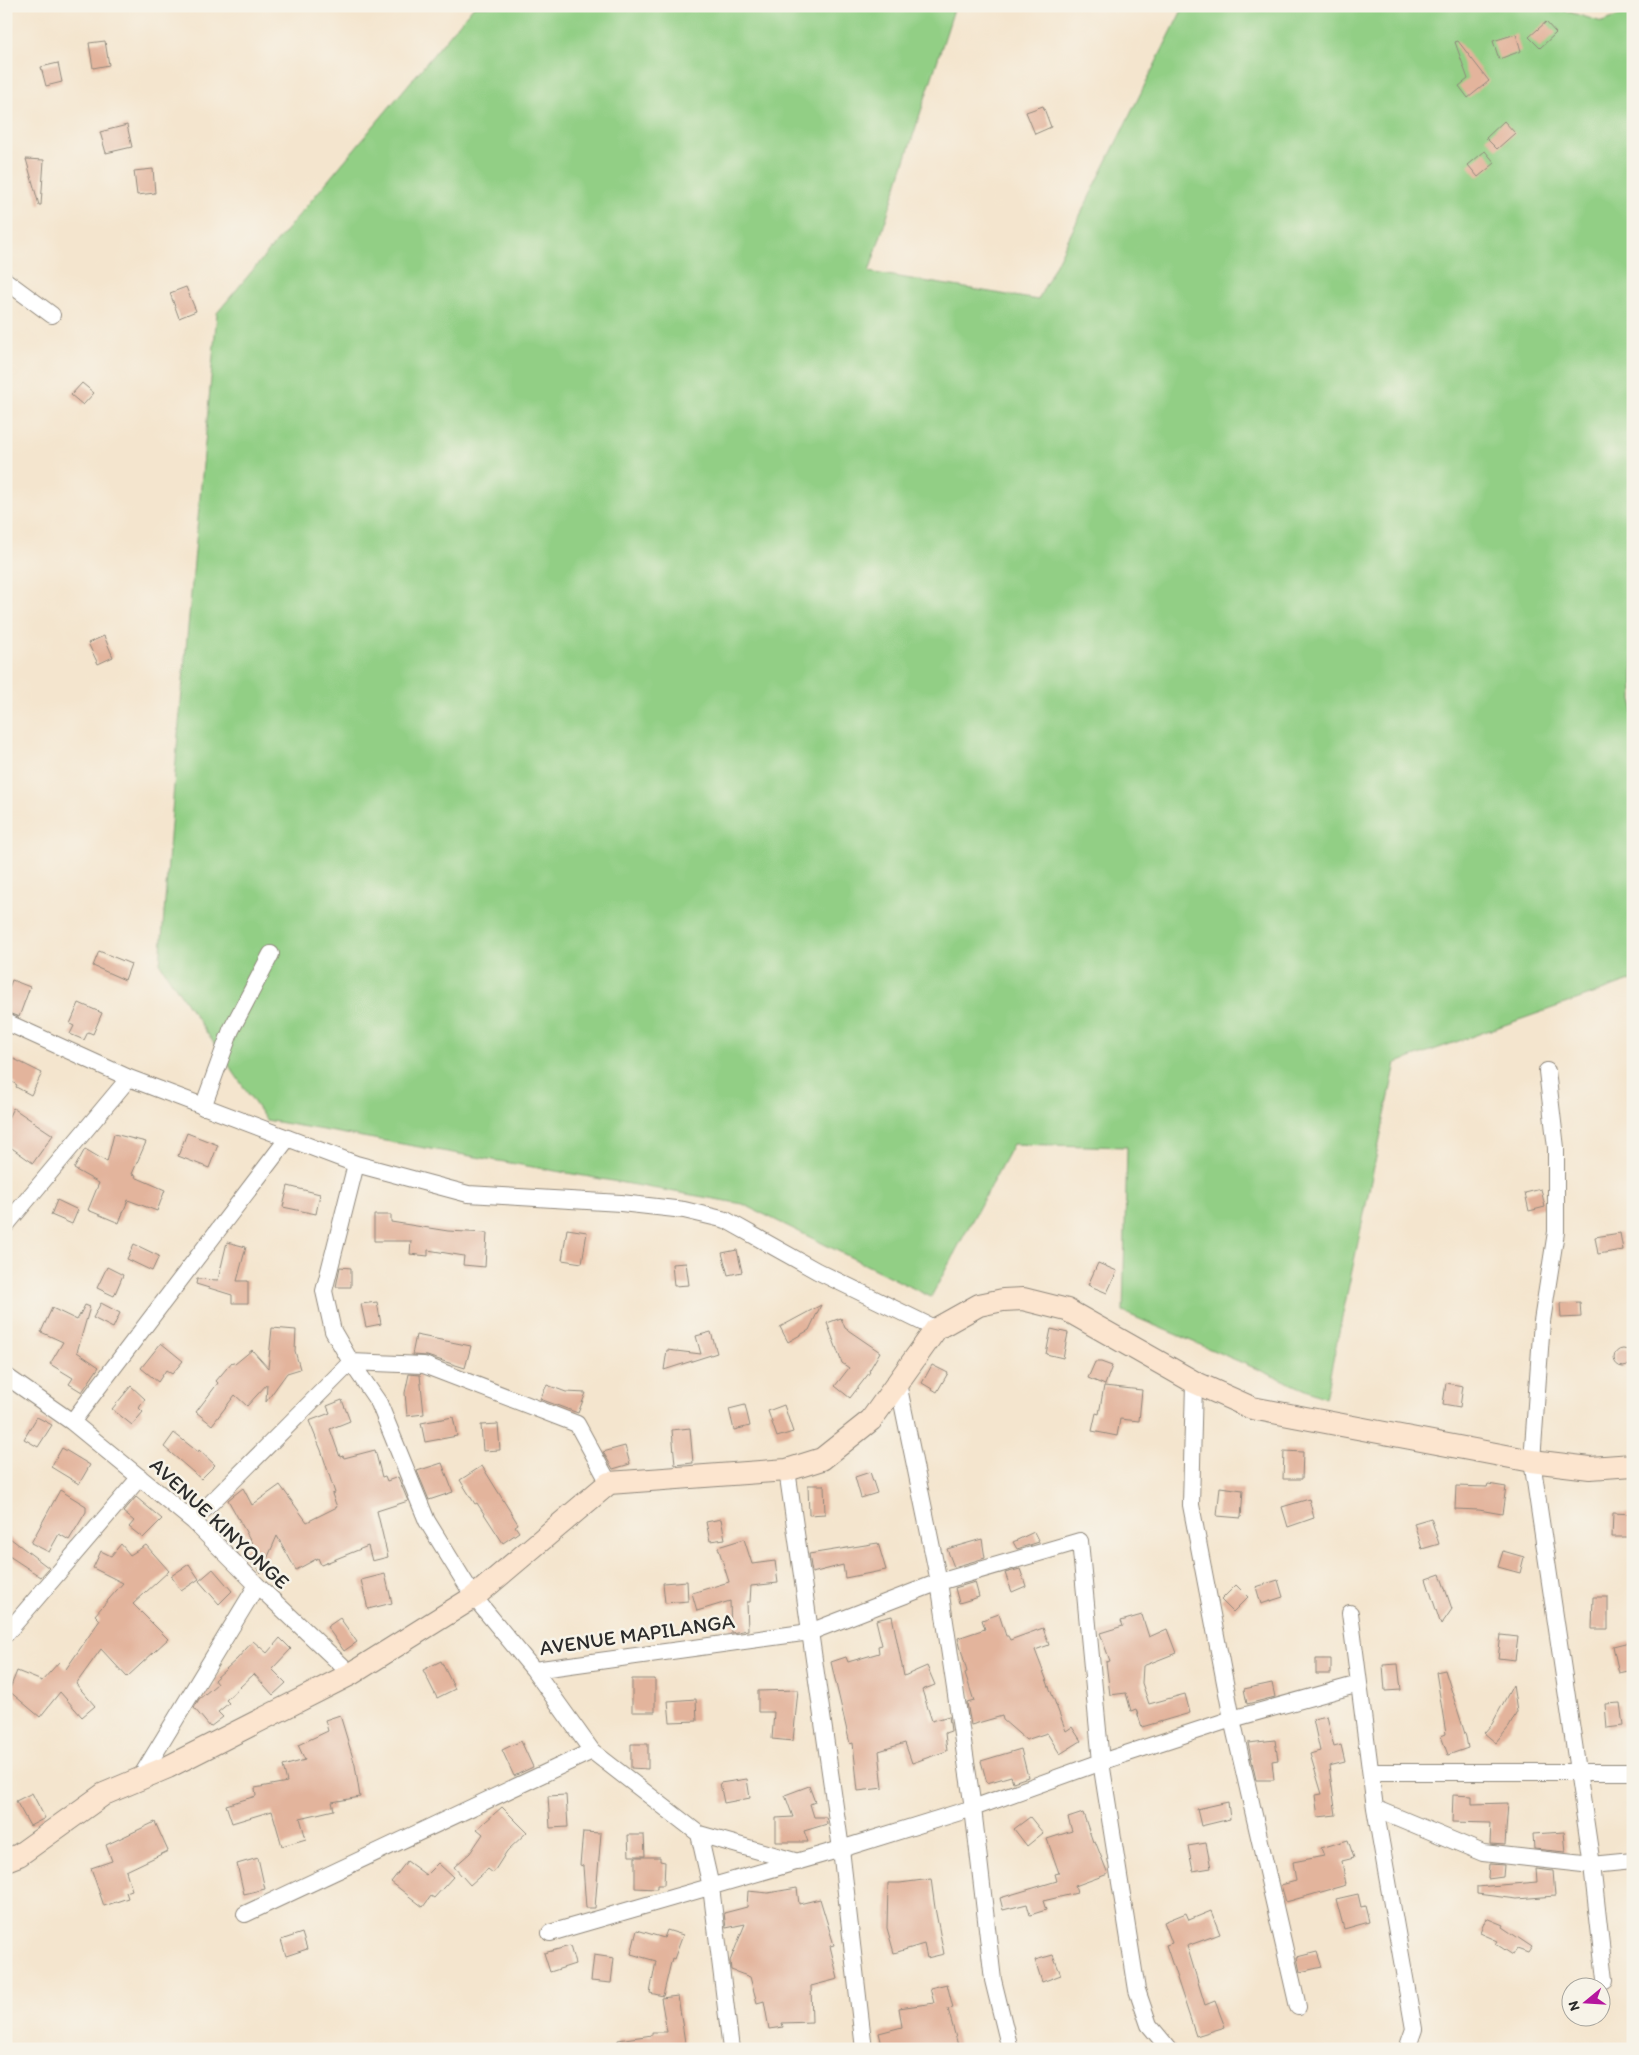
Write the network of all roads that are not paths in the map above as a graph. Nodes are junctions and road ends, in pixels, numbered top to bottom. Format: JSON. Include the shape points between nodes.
{"nodes":[{"id":1,"x":6,"y":281,"type":"edge"},
{"id":2,"x":52,"y":315,"type":"dead end"},
{"id":3,"x":271,"y":954,"type":"dead end"},
{"id":4,"x":6,"y":1022,"type":"edge"},
{"id":5,"x":1547,"y":1071,"type":"dead end"},
{"id":6,"x":129,"y":1078,"type":"junction"},
{"id":7,"x":203,"y":1107,"type":"junction"},
{"id":8,"x":288,"y":1138,"type":"junction"},
{"id":9,"x":356,"y":1164,"type":"junction"},
{"id":10,"x":6,"y":1225,"type":"edge"},
{"id":11,"x":936,"y":1329,"type":"junction"},
{"id":12,"x":351,"y":1362,"type":"junction"},
{"id":13,"x":6,"y":1376,"type":"edge"},
{"id":14,"x":1194,"y":1382,"type":"junction"},
{"id":15,"x":898,"y":1383,"type":"junction"},
{"id":16,"x":72,"y":1422,"type":"junction"},
{"id":17,"x":1532,"y":1461,"type":"junction"},
{"id":18,"x":1633,"y":1465,"type":"edge"},
{"id":19,"x":787,"y":1470,"type":"junction"},
{"id":20,"x":140,"y":1477,"type":"junction"},
{"id":21,"x":609,"y":1483,"type":"junction"},
{"id":22,"x":193,"y":1521,"type":"junction"},
{"id":23,"x":939,"y":1582,"type":"junction"},
{"id":24,"x":256,"y":1585,"type":"junction"},
{"id":25,"x":474,"y":1597,"type":"junction"},
{"id":26,"x":1350,"y":1613,"type":"dead end"},
{"id":27,"x":810,"y":1632,"type":"junction"},
{"id":28,"x":6,"y":1634,"type":"edge"},
{"id":29,"x":534,"y":1670,"type":"junction"},
{"id":30,"x":351,"y":1674,"type":"junction"},
{"id":31,"x":1359,"y":1684,"type":"junction"},
{"id":32,"x":1232,"y":1719,"type":"junction"},
{"id":33,"x":592,"y":1751,"type":"junction"},
{"id":34,"x":1102,"y":1762,"type":"junction"},
{"id":35,"x":1371,"y":1772,"type":"junction"},
{"id":36,"x":1577,"y":1772,"type":"junction"},
{"id":37,"x":1633,"y":1772,"type":"edge"},
{"id":38,"x":140,"y":1778,"type":"junction"},
{"id":39,"x":973,"y":1808,"type":"junction"},
{"id":40,"x":1376,"y":1808,"type":"junction"},
{"id":41,"x":700,"y":1834,"type":"junction"},
{"id":42,"x":841,"y":1849,"type":"junction"},
{"id":43,"x":6,"y":1860,"type":"edge"},
{"id":44,"x":1633,"y":1860,"type":"edge"},
{"id":45,"x":798,"y":1862,"type":"junction"},
{"id":46,"x":1592,"y":1865,"type":"junction"},
{"id":47,"x":711,"y":1886,"type":"junction"},
{"id":48,"x":245,"y":1914,"type":"dead end"},
{"id":49,"x":550,"y":1933,"type":"dead end"},
{"id":50,"x":1605,"y":1978,"type":"edge"},
{"id":51,"x":1298,"y":2007,"type":"dead end"},
{"id":52,"x":731,"y":2049,"type":"edge"},
{"id":53,"x":864,"y":2049,"type":"edge"},
{"id":54,"x":1010,"y":2049,"type":"edge"},
{"id":55,"x":1169,"y":2049,"type":"edge"},
{"id":56,"x":1407,"y":2049,"type":"edge"}],
"edges":[{"from":1,"to":2,"type":"street"},
{"from":3,"to":7,"type":"street","via":[[231,1030]]},
{"from":4,"to":6,"type":"street"},
{"from":5,"to":17,"type":"street","via":[[1556,1148],[1556,1232],[1542,1322]]},
{"from":6,"to":7,"type":"street"},
{"from":6,"to":10,"type":"street"},
{"from":7,"to":8,"type":"street"},
{"from":8,"to":9,"type":"street"},
{"from":8,"to":16,"type":"street"},
{"from":9,"to":11,"type":"street","via":[[468,1194],[621,1203],[684,1210],[726,1220],[817,1271]]},
{"from":9,"to":12,"type":"street","name":"AVENUE MAPILANGA","via":[[324,1290],[333,1331]]},
{"from":11,"to":14,"type":"street","via":[[979,1305],[1003,1300],[1039,1301],[1067,1310]]},
{"from":11,"to":15,"type":"street"},
{"from":12,"to":21,"type":"street","via":[[424,1365],[577,1424]]},
{"from":12,"to":22,"type":"street"},
{"from":12,"to":25,"type":"street","name":"AVENUE MAPILANGA","via":[[379,1403],[427,1521]]},
{"from":13,"to":16,"type":"street","name":"AVENUE KINYONGE"},
{"from":14,"to":17,"type":"street","via":[[1252,1408]]},
{"from":14,"to":32,"type":"street","via":[[1191,1505]]},
{"from":15,"to":19,"type":"street","via":[[871,1420],[822,1459]]},
{"from":15,"to":23,"type":"street"},
{"from":16,"to":20,"type":"street","name":"AVENUE KINYONGE"},
{"from":17,"to":18,"type":"street","via":[[1590,1468]]},
{"from":17,"to":36,"type":"street"},
{"from":19,"to":21,"type":"street"},
{"from":19,"to":27,"type":"street"},
{"from":20,"to":22,"type":"street","name":"AVENUE KINYONGE"},
{"from":20,"to":28,"type":"street"},
{"from":21,"to":25,"type":"street"},
{"from":22,"to":24,"type":"street","name":"AVENUE KINYONGE"},
{"from":23,"to":27,"type":"street","name":"AVENUE MAPILANGA"},
{"from":23,"to":34,"type":"street","name":"AVENUE MAPILANGA","via":[[1080,1541]]},
{"from":23,"to":39,"type":"street"},
{"from":24,"to":30,"type":"street","name":"AVENUE KINYONGE"},
{"from":24,"to":38,"type":"street"},
{"from":25,"to":29,"type":"street","name":"AVENUE MAPILANGA"},
{"from":25,"to":30,"type":"street"},
{"from":26,"to":31,"type":"street"},
{"from":27,"to":29,"type":"street","name":"AVENUE MAPILANGA"},
{"from":27,"to":42,"type":"street"},
{"from":29,"to":33,"type":"street"},
{"from":30,"to":38,"type":"street","via":[[168,1767]]},
{"from":31,"to":32,"type":"street"},
{"from":31,"to":35,"type":"street"},
{"from":32,"to":34,"type":"street"},
{"from":32,"to":51,"type":"street"},
{"from":33,"to":41,"type":"street"},
{"from":33,"to":48,"type":"street"},
{"from":34,"to":39,"type":"street"},
{"from":34,"to":55,"type":"street","via":[[1137,1990],[1148,2025]]},
{"from":35,"to":36,"type":"street"},
{"from":35,"to":40,"type":"street"},
{"from":36,"to":37,"type":"street"},
{"from":36,"to":46,"type":"street"},
{"from":38,"to":43,"type":"street","via":[[104,1794],[18,1855]]},
{"from":39,"to":42,"type":"street"},
{"from":39,"to":54,"type":"street","via":[[993,1980]]},
{"from":40,"to":46,"type":"street","via":[[1483,1853]]},
{"from":40,"to":56,"type":"street","via":[[1414,2029]]},
{"from":41,"to":45,"type":"street"},
{"from":41,"to":47,"type":"street"},
{"from":42,"to":45,"type":"street"},
{"from":42,"to":53,"type":"street"},
{"from":44,"to":46,"type":"street"},
{"from":45,"to":47,"type":"street"},
{"from":46,"to":50,"type":"street"},
{"from":47,"to":49,"type":"street"},
{"from":47,"to":52,"type":"street"}]}
